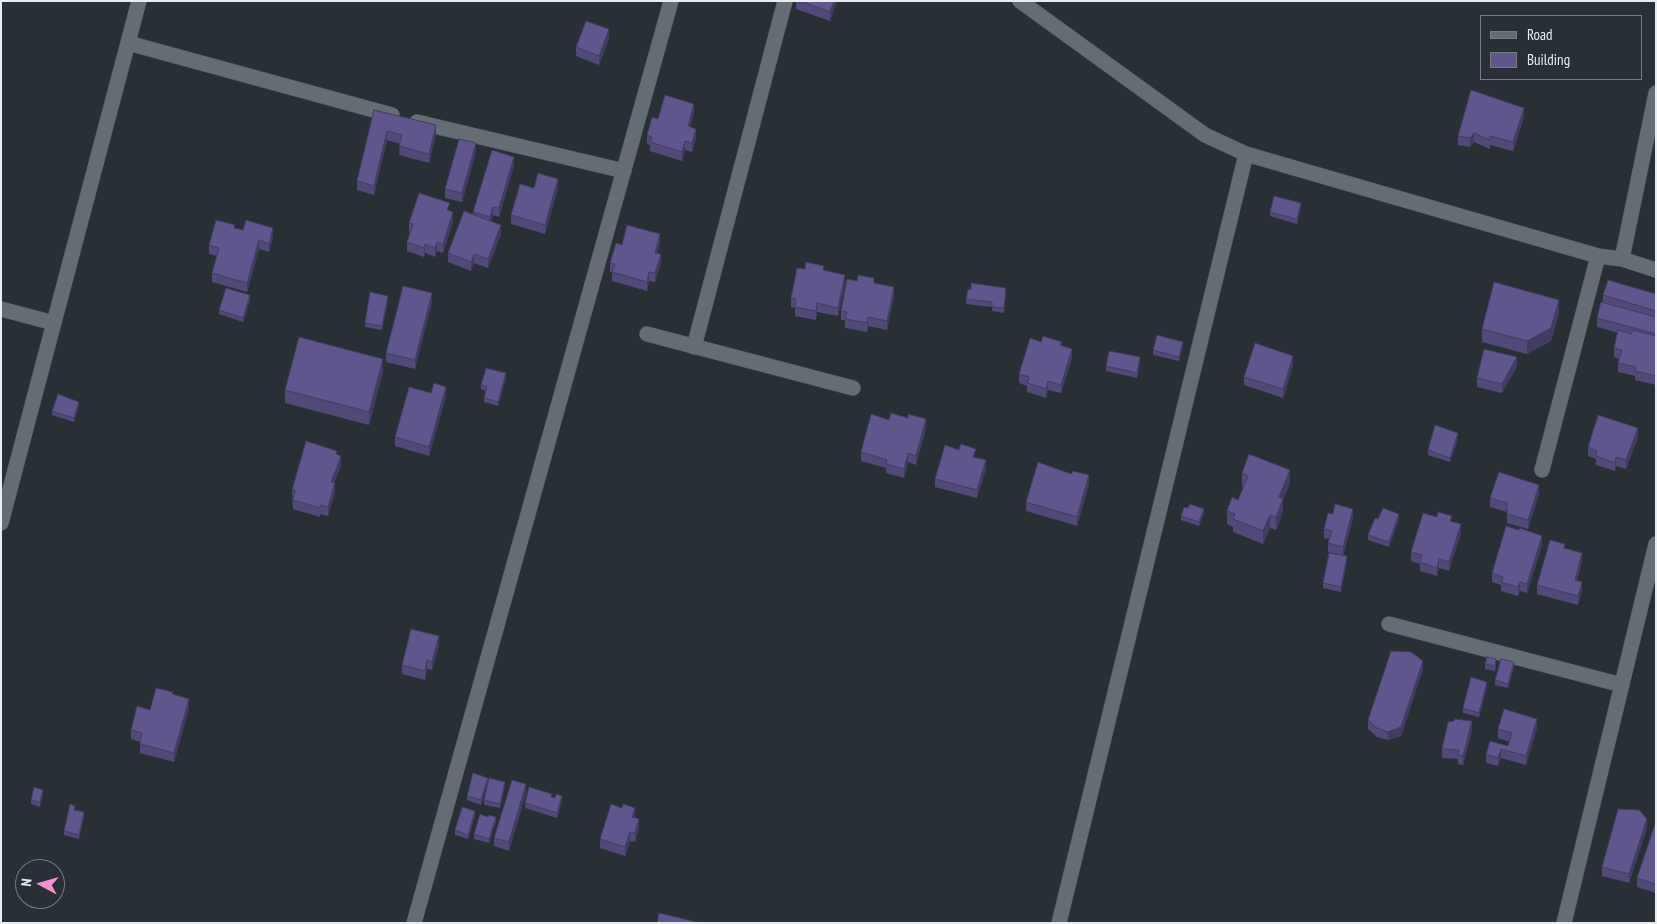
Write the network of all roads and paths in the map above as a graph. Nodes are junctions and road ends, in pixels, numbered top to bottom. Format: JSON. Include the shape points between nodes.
{"nodes":[{"id":1,"x":139,"y":1,"type":"edge"},
{"id":2,"x":671,"y":1,"type":"edge"},
{"id":3,"x":785,"y":1,"type":"edge"},
{"id":4,"x":1020,"y":1,"type":"edge"},
{"id":5,"x":128,"y":44,"type":"junction"},
{"id":6,"x":1656,"y":93,"type":"edge"},
{"id":7,"x":1246,"y":154,"type":"junction"},
{"id":8,"x":624,"y":171,"type":"junction"},
{"id":9,"x":1598,"y":256,"type":"junction"},
{"id":10,"x":1622,"y":259,"type":"junction"},
{"id":11,"x":1656,"y":270,"type":"edge"},
{"id":12,"x":1,"y":309,"type":"edge"},
{"id":13,"x":54,"y":323,"type":"junction"},
{"id":14,"x":647,"y":334,"type":"dead end"},
{"id":15,"x":694,"y":347,"type":"junction"},
{"id":16,"x":853,"y":388,"type":"dead end"},
{"id":17,"x":1542,"y":470,"type":"dead end"},
{"id":18,"x":1,"y":523,"type":"edge"},
{"id":19,"x":1656,"y":544,"type":"edge"},
{"id":20,"x":1389,"y":624,"type":"dead end"},
{"id":21,"x":1622,"y":685,"type":"junction"},
{"id":22,"x":414,"y":923,"type":"edge"},
{"id":23,"x":1059,"y":923,"type":"edge"},
{"id":24,"x":1564,"y":923,"type":"edge"}],
"edges":[{"from":1,"to":5,"type":"street"},
{"from":2,"to":8,"type":"street"},
{"from":3,"to":15,"type":"street"},
{"from":4,"to":7,"type":"street","via":[[1205,135]]},
{"from":5,"to":8,"type":"street","via":[[423,124]]},
{"from":5,"to":13,"type":"street"},
{"from":6,"to":10,"type":"street"},
{"from":7,"to":9,"type":"street"},
{"from":7,"to":23,"type":"street"},
{"from":8,"to":22,"type":"street"},
{"from":9,"to":10,"type":"street"},
{"from":9,"to":17,"type":"street"},
{"from":10,"to":11,"type":"street"},
{"from":12,"to":13,"type":"street"},
{"from":13,"to":18,"type":"street"},
{"from":14,"to":15,"type":"street"},
{"from":15,"to":16,"type":"street"},
{"from":19,"to":21,"type":"street"},
{"from":20,"to":21,"type":"street"},
{"from":21,"to":24,"type":"street"}]}
